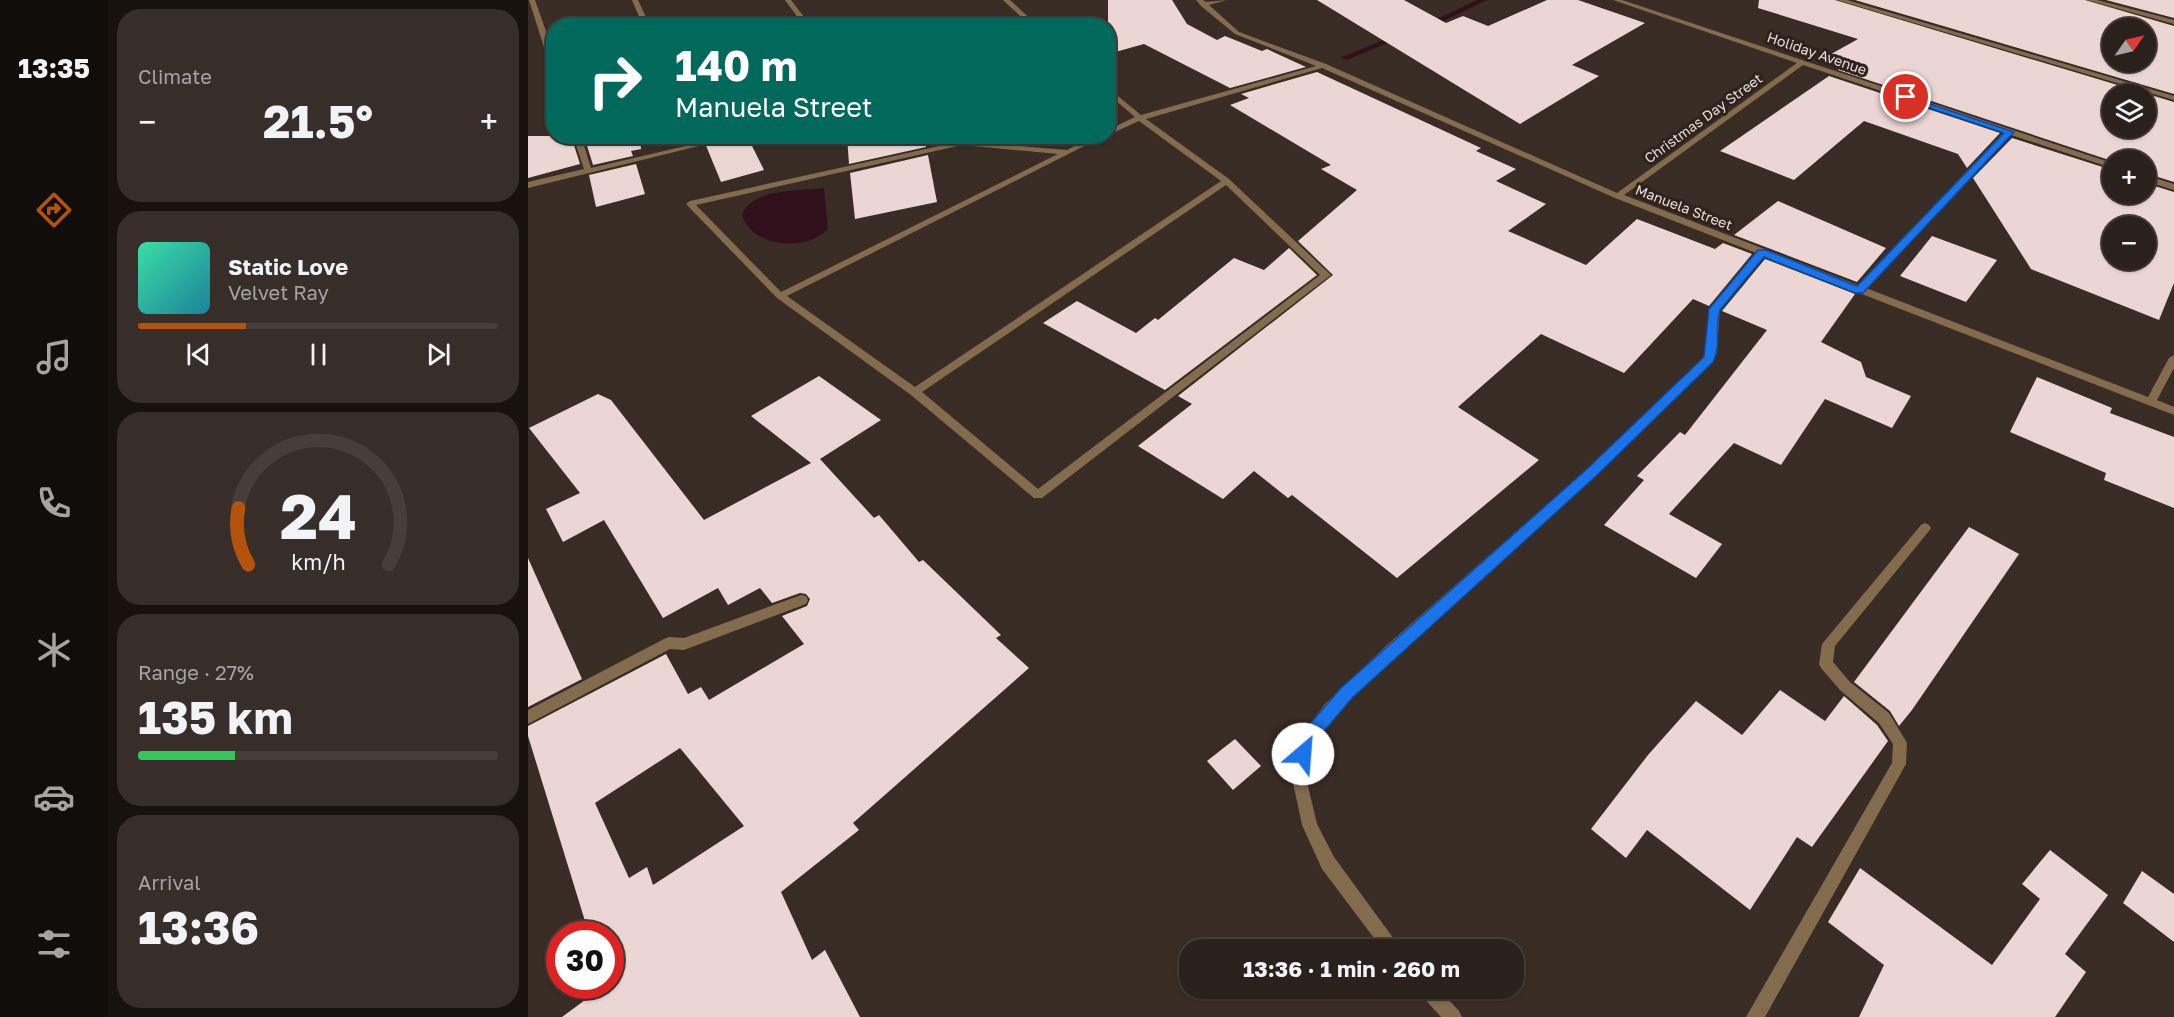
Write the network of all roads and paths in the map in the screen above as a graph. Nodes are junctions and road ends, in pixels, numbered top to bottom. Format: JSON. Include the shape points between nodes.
{"nodes":[{"id":1,"x":532,"y":0,"type":"edge"},
{"id":2,"x":635,"y":0,"type":"edge"},
{"id":3,"x":788,"y":0,"type":"edge"},
{"id":4,"x":1006,"y":0,"type":"edge"},
{"id":5,"x":1224,"y":0,"type":"edge"},
{"id":6,"x":1616,"y":0,"type":"edge"},
{"id":7,"x":1840,"y":0,"type":"edge"},
{"id":8,"x":2090,"y":0,"type":"edge"},
{"id":9,"x":1201,"y":3,"type":"edge"},
{"id":10,"x":643,"y":18,"type":"edge"},
{"id":11,"x":802,"y":18,"type":"edge"},
{"id":12,"x":1026,"y":18,"type":"edge"},
{"id":13,"x":2174,"y":22,"type":"edge"},
{"id":14,"x":546,"y":42,"type":"edge"},
{"id":15,"x":1803,"y":62,"type":"junction"},
{"id":16,"x":1323,"y":66,"type":"junction"},
{"id":17,"x":1116,"y":97,"type":"edge"},
{"id":18,"x":2174,"y":98,"type":"edge"},
{"id":19,"x":1140,"y":118,"type":"junction"},
{"id":20,"x":1116,"y":129,"type":"edge"},
{"id":21,"x":2009,"y":132,"type":"junction"},
{"id":22,"x":580,"y":144,"type":"edge"},
{"id":23,"x":699,"y":144,"type":"edge"},
{"id":24,"x":958,"y":144,"type":"edge"},
{"id":25,"x":974,"y":144,"type":"edge"},
{"id":26,"x":1084,"y":144,"type":"edge"},
{"id":27,"x":1067,"y":152,"type":"junction"},
{"id":28,"x":2102,"y":163,"type":"edge"},
{"id":29,"x":588,"y":170,"type":"junction"},
{"id":30,"x":1226,"y":181,"type":"junction"},
{"id":31,"x":2156,"y":181,"type":"edge"},
{"id":32,"x":528,"y":185,"type":"edge"},
{"id":33,"x":2174,"y":187,"type":"edge"},
{"id":34,"x":1618,"y":196,"type":"junction"},
{"id":35,"x":1762,"y":252,"type":"junction"},
{"id":36,"x":1859,"y":290,"type":"junction"},
{"id":37,"x":780,"y":296,"type":"junction"},
{"id":38,"x":2174,"y":358,"type":"edge"},
{"id":39,"x":915,"y":392,"type":"junction"},
{"id":40,"x":2151,"y":402,"type":"junction"},
{"id":41,"x":2174,"y":411,"type":"edge"},
{"id":42,"x":1925,"y":528,"type":"dead end"},
{"id":43,"x":801,"y":600,"type":"dead end"},
{"id":44,"x":528,"y":717,"type":"edge"},
{"id":45,"x":1386,"y":939,"type":"edge"},
{"id":46,"x":1436,"y":999,"type":"edge"},
{"id":47,"x":1453,"y":1017,"type":"edge"},
{"id":48,"x":1755,"y":1017,"type":"edge"}],
"edges":[{"from":1,"to":14,"type":"street"},
{"from":2,"to":10,"type":"street"},
{"from":3,"to":11,"type":"street"},
{"from":4,"to":12,"type":"street"},
{"from":5,"to":9,"type":"street"},
{"from":6,"to":15,"type":"street","name":"Holiday Avenue"},
{"from":7,"to":18,"type":"street"},
{"from":8,"to":13,"type":"street"},
{"from":9,"to":16,"type":"street","name":"Manuela Street","via":[[1237,33]]},
{"from":15,"to":21,"type":"street","name":"Holiday Avenue"},
{"from":15,"to":34,"type":"street","name":"Christmas Day Street"},
{"from":16,"to":19,"type":"street"},
{"from":16,"to":34,"type":"street","name":"Manuela Street"},
{"from":17,"to":19,"type":"street"},
{"from":19,"to":20,"type":"street"},
{"from":19,"to":30,"type":"street"},
{"from":21,"to":28,"type":"street","name":"Holiday Avenue"},
{"from":21,"to":36,"type":"street"},
{"from":22,"to":29,"type":"street"},
{"from":23,"to":29,"type":"street"},
{"from":24,"to":37,"type":"street","via":[[690,204]]},
{"from":25,"to":27,"type":"street"},
{"from":26,"to":27,"type":"street"},
{"from":27,"to":37,"type":"street"},
{"from":29,"to":32,"type":"street"},
{"from":30,"to":39,"type":"street"},
{"from":30,"to":39,"type":"street","via":[[1326,275],[1038,495]]},
{"from":31,"to":33,"type":"street"},
{"from":34,"to":35,"type":"street","name":"Manuela Street"},
{"from":35,"to":36,"type":"street","name":"Manuela Street"},
{"from":35,"to":45,"type":"street","via":[[1715,309],[1709,359],[1592,472],[1391,650],[1330,709],[1313,732],[1303,754],[1299,778],[1310,825],[1328,862]]},
{"from":36,"to":40,"type":"street","name":"Manuela Street"},
{"from":37,"to":39,"type":"street"},
{"from":38,"to":40,"type":"street"},
{"from":40,"to":41,"type":"street","name":"Manuela Street"},
{"from":42,"to":48,"type":"street","via":[[1829,644],[1826,664],[1845,686],[1884,718],[1900,743],[1899,764]]},
{"from":43,"to":44,"type":"street","via":[[684,644],[669,643]]},
{"from":46,"to":47,"type":"street"}]}
